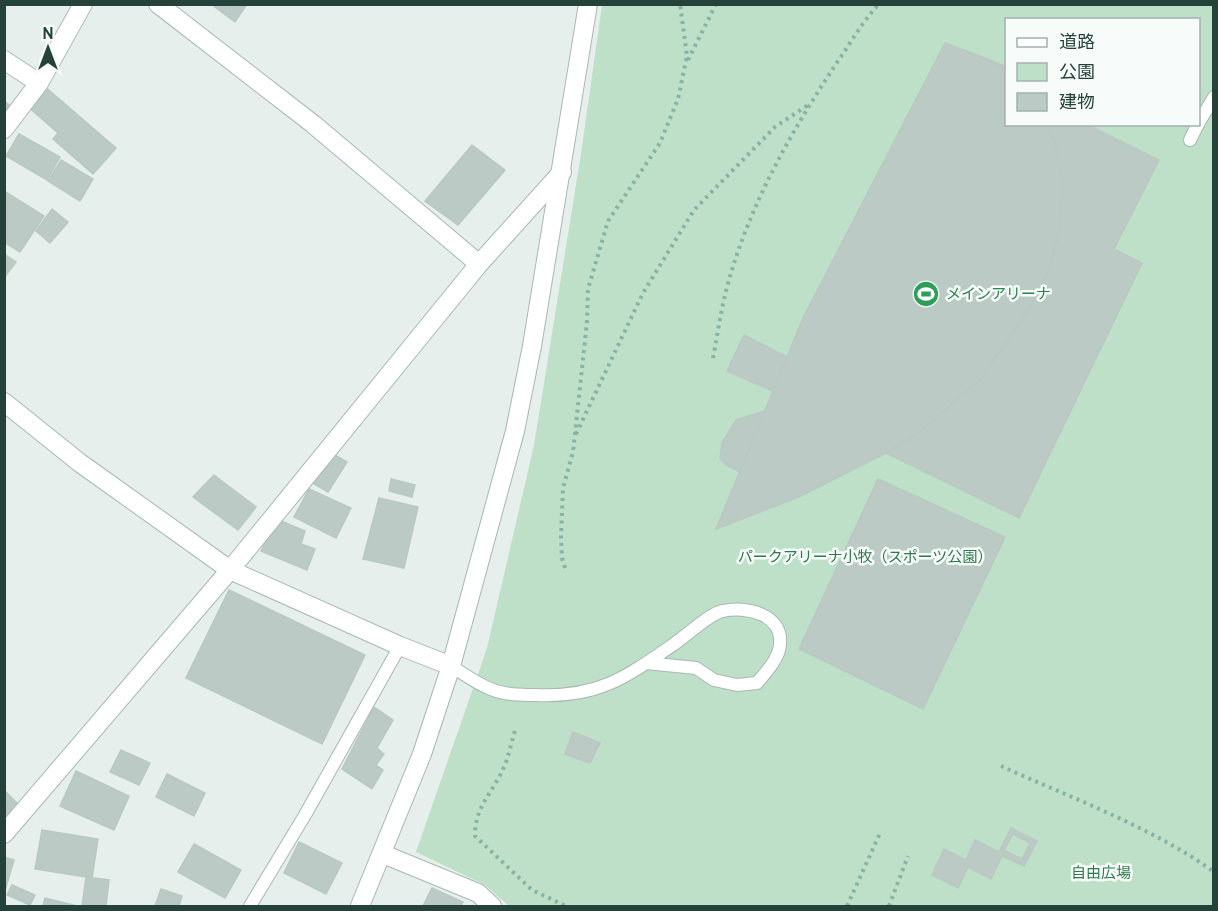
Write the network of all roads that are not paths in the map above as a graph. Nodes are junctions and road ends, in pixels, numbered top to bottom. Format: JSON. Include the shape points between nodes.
{"nodes":[{"id":1,"x":83,"y":4,"type":"edge"},
{"id":2,"x":158,"y":4,"type":"edge"},
{"id":3,"x":588,"y":4,"type":"edge"},
{"id":4,"x":4,"y":60,"type":"edge"},
{"id":5,"x":39,"y":82,"type":"junction"},
{"id":6,"x":1214,"y":97,"type":"edge"},
{"id":7,"x":1200,"y":121,"type":"edge"},
{"id":8,"x":1197,"y":126,"type":"edge"},
{"id":9,"x":4,"y":129,"type":"edge"},
{"id":10,"x":1190,"y":140,"type":"dead end"},
{"id":11,"x":562,"y":172,"type":"junction"},
{"id":12,"x":479,"y":264,"type":"junction"},
{"id":13,"x":4,"y":402,"type":"edge"},
{"id":14,"x":230,"y":570,"type":"junction"},
{"id":15,"x":400,"y":646,"type":"junction"},
{"id":16,"x":646,"y":663,"type":"junction"},
{"id":17,"x":452,"y":666,"type":"junction"},
{"id":18,"x":4,"y":834,"type":"edge"},
{"id":19,"x":383,"y":854,"type":"junction"},
{"id":20,"x":250,"y":906,"type":"edge"},
{"id":21,"x":360,"y":906,"type":"edge"},
{"id":22,"x":492,"y":906,"type":"edge"}],
"edges":[{"from":1,"to":5,"type":"street"},
{"from":2,"to":12,"type":"street","via":[[313,124]]},
{"from":3,"to":11,"type":"street"},
{"from":4,"to":5,"type":"street"},
{"from":5,"to":9,"type":"street"},
{"from":6,"to":7,"type":"lane"},
{"from":8,"to":10,"type":"lane"},
{"from":11,"to":12,"type":"street"},
{"from":11,"to":17,"type":"street","via":[[515,431]]},
{"from":12,"to":14,"type":"street"},
{"from":13,"to":14,"type":"street","via":[[80,463]]},
{"from":14,"to":15,"type":"street"},
{"from":14,"to":18,"type":"street"},
{"from":15,"to":17,"type":"street"},
{"from":15,"to":20,"type":"lane"},
{"from":16,"to":16,"type":"lane","via":[[720,611],[763,613],[779,632],[777,656],[757,683],[737,685],[714,680],[696,668]]},
{"from":16,"to":17,"type":"lane","via":[[599,690],[575,696],[492,690]]},
{"from":17,"to":19,"type":"street"},
{"from":19,"to":21,"type":"street"},
{"from":19,"to":22,"type":"street","via":[[478,893]]}]}
